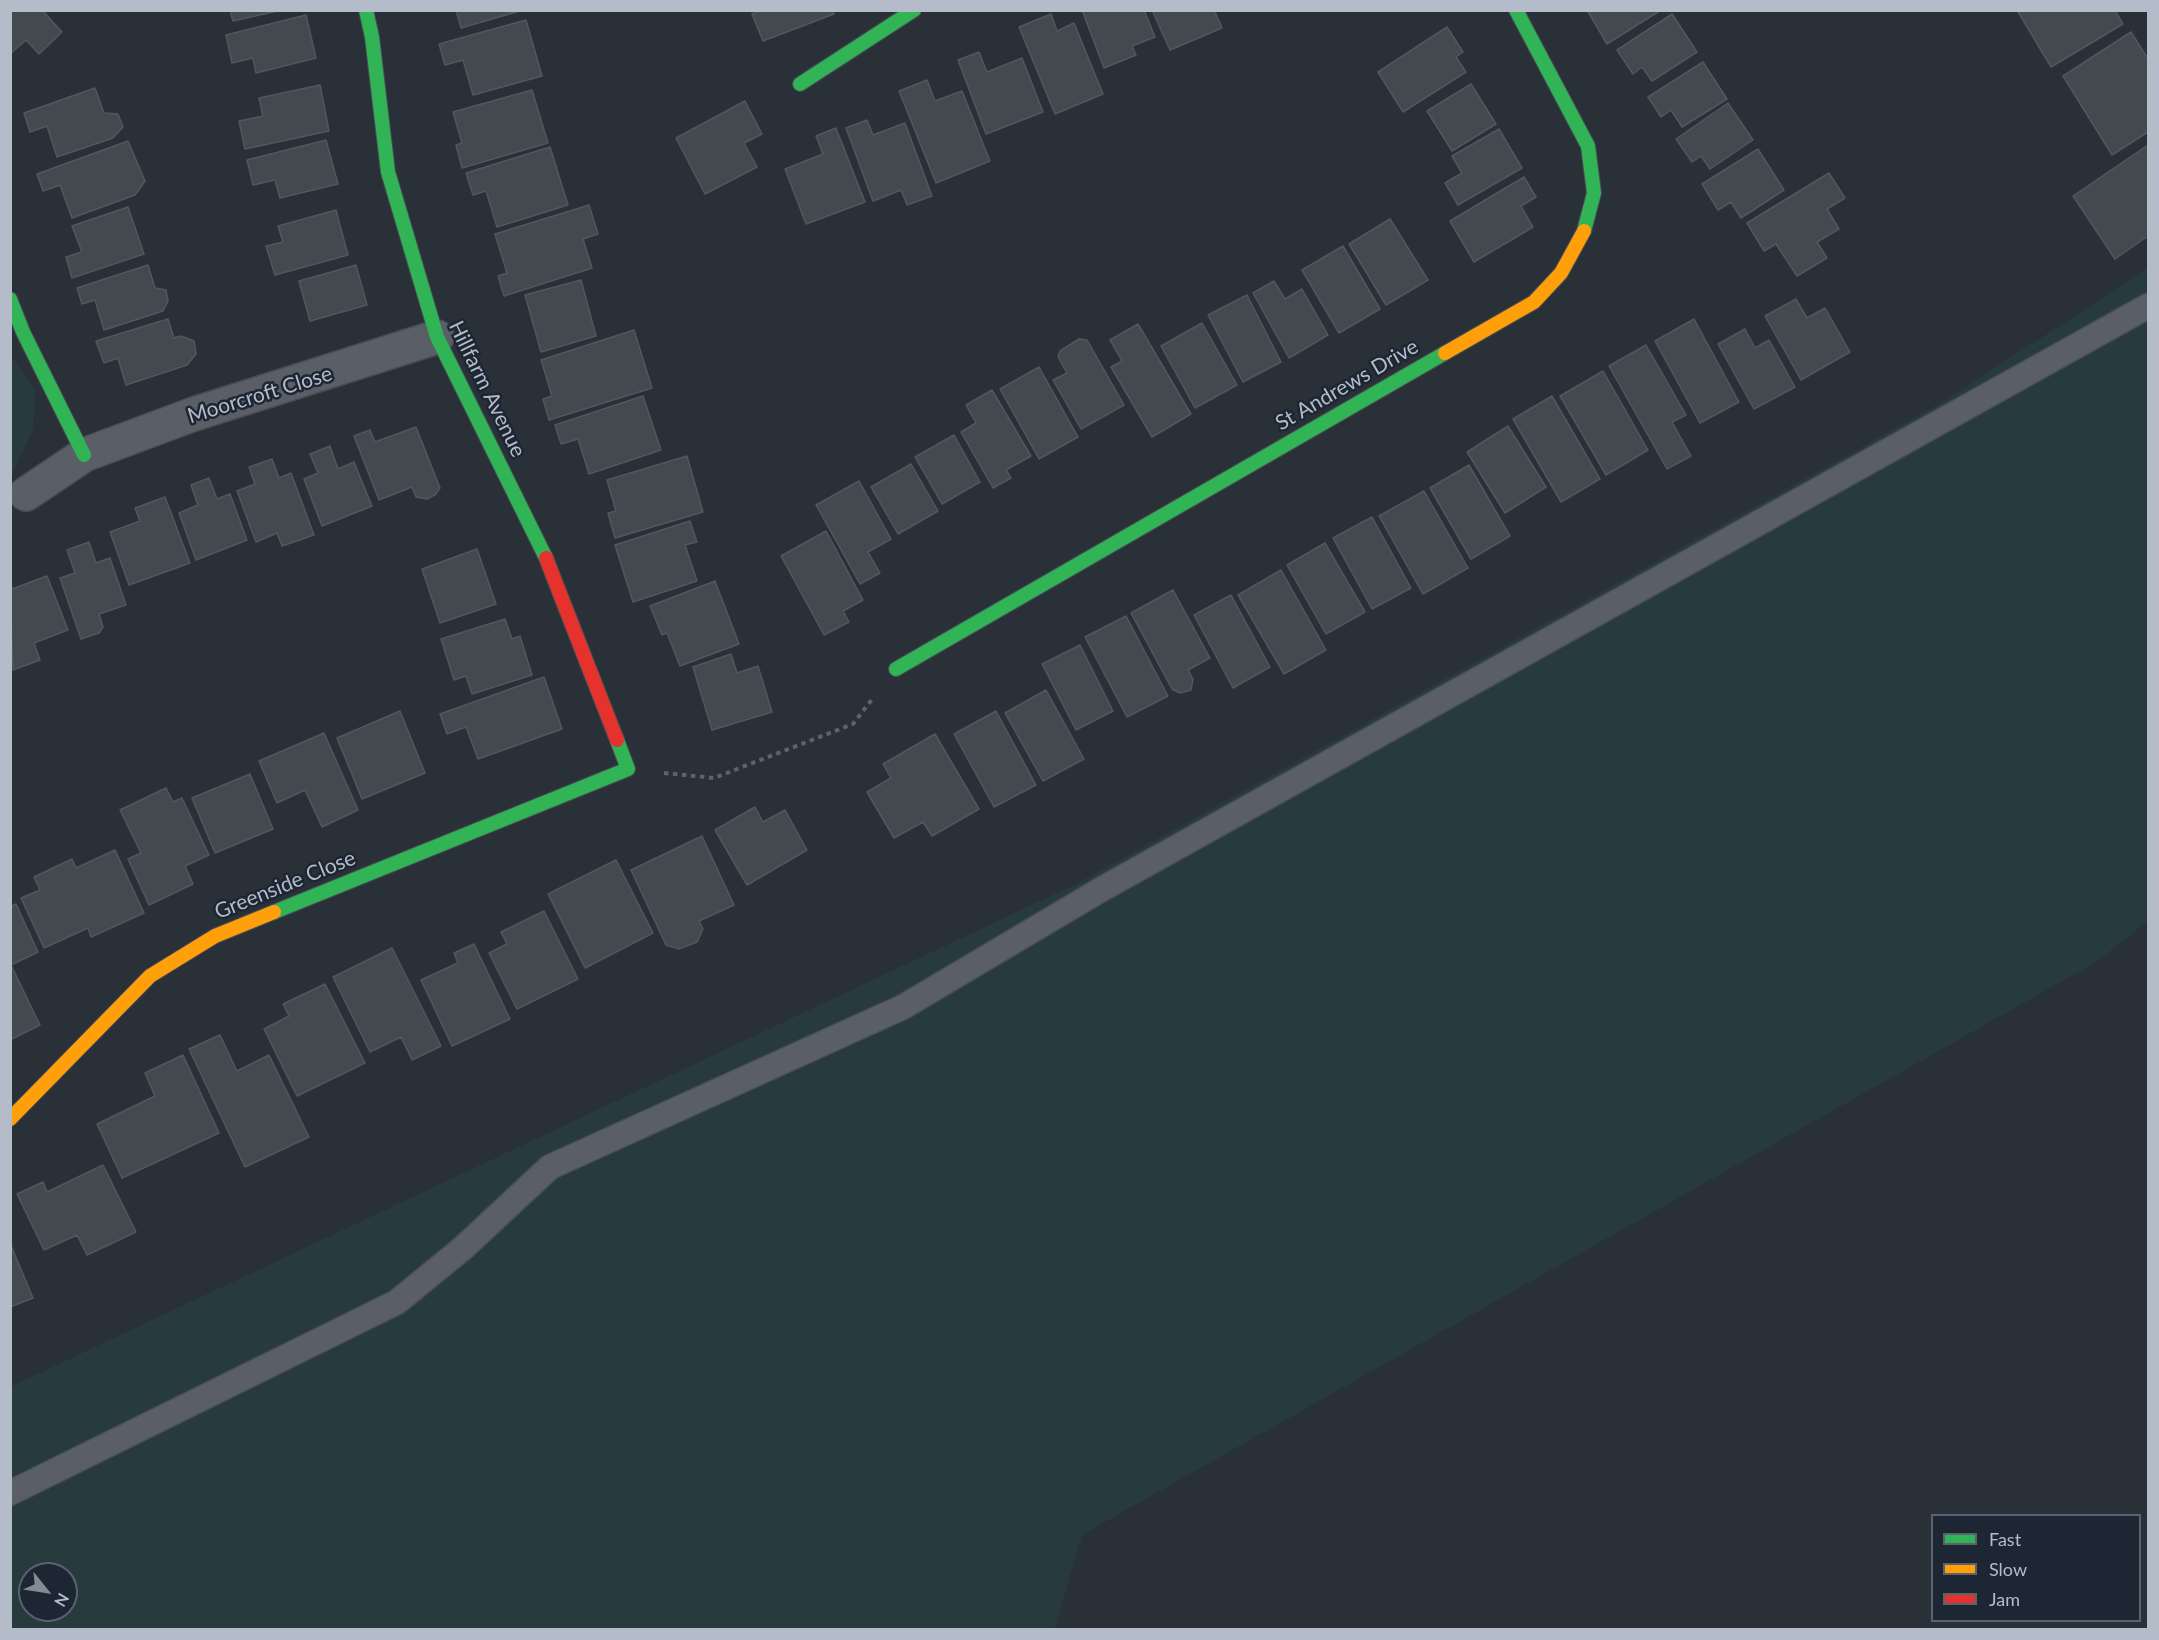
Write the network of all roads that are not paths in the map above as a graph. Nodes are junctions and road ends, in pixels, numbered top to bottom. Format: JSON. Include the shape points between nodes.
{"nodes":[{"id":1,"x":366,"y":10,"type":"edge"},
{"id":2,"x":1516,"y":10,"type":"edge"},
{"id":3,"x":903,"y":13,"type":"edge"},
{"id":4,"x":800,"y":84,"type":"dead end"},
{"id":5,"x":10,"y":299,"type":"edge"},
{"id":6,"x":2148,"y":306,"type":"edge"},
{"id":7,"x":436,"y":337,"type":"junction"},
{"id":8,"x":84,"y":455,"type":"junction"},
{"id":9,"x":26,"y":494,"type":"dead end"},
{"id":10,"x":896,"y":669,"type":"road end"},
{"id":11,"x":628,"y":769,"type":"joint"},
{"id":12,"x":10,"y":1119,"type":"edge"},
{"id":13,"x":10,"y":1493,"type":"edge"}],
"edges":[{"from":1,"to":7,"type":"street","name":"Hillfarm Avenue","via":[[388,172]]},
{"from":2,"to":10,"type":"street","name":"St Andrews Drive","via":[[1588,146],[1594,193],[1588,225],[1554,280],[1534,302]]},
{"from":3,"to":4,"type":"street"},
{"from":5,"to":8,"type":"street","via":[[22,332]]},
{"from":6,"to":13,"type":"lane","via":[[1113,883],[903,1007],[550,1167],[463,1248],[397,1302]]},
{"from":7,"to":8,"type":"street","name":"Moorcroft Close","via":[[194,414]]},
{"from":7,"to":11,"type":"street","name":"Hillfarm Avenue","via":[[547,560]]},
{"from":8,"to":9,"type":"street","name":"Moorcroft Close"},
{"from":11,"to":12,"type":"street","name":"Greenside Close","via":[[215,936],[150,976]]}]}
